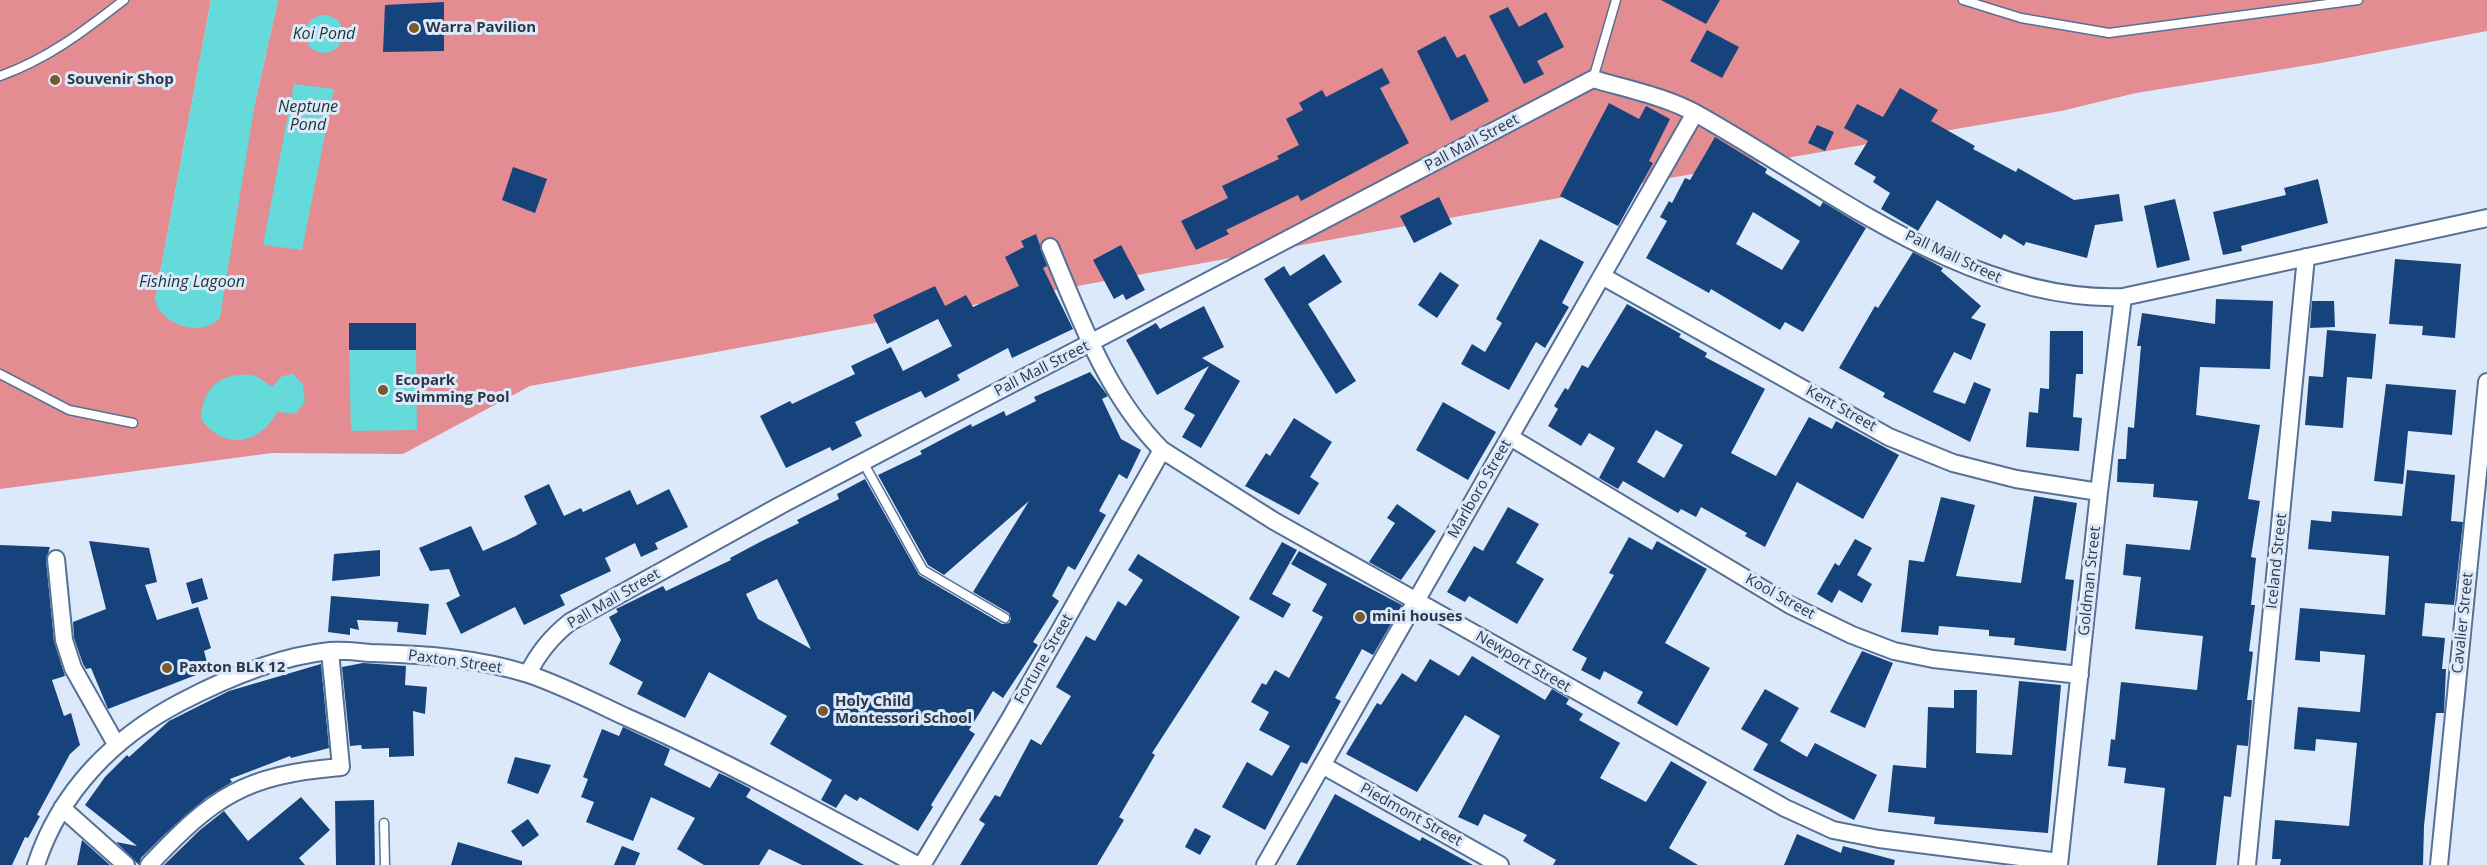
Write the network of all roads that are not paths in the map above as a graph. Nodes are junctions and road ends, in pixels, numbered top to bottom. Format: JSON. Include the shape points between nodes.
{"nodes":[{"id":1,"x":124,"y":0,"type":"edge"},
{"id":2,"x":1616,"y":0,"type":"edge"},
{"id":3,"x":1963,"y":0,"type":"edge"},
{"id":4,"x":2358,"y":0,"type":"edge"},
{"id":5,"x":0,"y":76,"type":"edge"},
{"id":6,"x":1593,"y":79,"type":"junction"},
{"id":7,"x":1695,"y":113,"type":"junction"},
{"id":8,"x":2487,"y":218,"type":"edge"},
{"id":9,"x":1050,"y":247,"type":"dead end"},
{"id":10,"x":2306,"y":257,"type":"junction"},
{"id":11,"x":1602,"y":276,"type":"junction"},
{"id":12,"x":2123,"y":297,"type":"junction"},
{"id":13,"x":1091,"y":344,"type":"junction"},
{"id":14,"x":0,"y":374,"type":"edge"},
{"id":15,"x":2487,"y":382,"type":"edge"},
{"id":16,"x":134,"y":423,"type":"dead end"},
{"id":17,"x":1510,"y":437,"type":"junction"},
{"id":18,"x":1162,"y":450,"type":"junction"},
{"id":19,"x":863,"y":462,"type":"junction"},
{"id":20,"x":2099,"y":492,"type":"junction"},
{"id":21,"x":56,"y":559,"type":"dead end"},
{"id":22,"x":1416,"y":601,"type":"junction"},
{"id":23,"x":1005,"y":618,"type":"dead end"},
{"id":24,"x":330,"y":651,"type":"junction"},
{"id":25,"x":528,"y":674,"type":"junction"},
{"id":26,"x":2080,"y":675,"type":"junction"},
{"id":27,"x":116,"y":744,"type":"junction"},
{"id":28,"x":1322,"y":765,"type":"junction"},
{"id":29,"x":62,"y":808,"type":"junction"},
{"id":30,"x":384,"y":823,"type":"dead end"},
{"id":31,"x":2059,"y":863,"type":"edge"},
{"id":32,"x":36,"y":865,"type":"edge"},
{"id":33,"x":126,"y":865,"type":"edge"},
{"id":34,"x":149,"y":865,"type":"edge"},
{"id":35,"x":385,"y":865,"type":"edge"},
{"id":36,"x":919,"y":865,"type":"edge"},
{"id":37,"x":1265,"y":865,"type":"edge"},
{"id":38,"x":1500,"y":865,"type":"edge"},
{"id":39,"x":2247,"y":865,"type":"edge"},
{"id":40,"x":2439,"y":865,"type":"edge"}],
"edges":[{"from":1,"to":5,"type":"lane","via":[[65,46],[32,65]]},
{"from":2,"to":6,"type":"lane"},
{"from":3,"to":4,"type":"lane","via":[[2020,18],[2109,33]]},
{"from":6,"to":7,"type":"street","name":"Pall Mall Street"},
{"from":6,"to":13,"type":"street","name":"Pall Mall Street"},
{"from":7,"to":11,"type":"street","name":"Marlboro Street"},
{"from":7,"to":12,"type":"street","name":"Pall Mall Street","via":[[1914,241],[1986,275],[2070,295]]},
{"from":8,"to":10,"type":"street","name":"Pall Mall Street"},
{"from":9,"to":13,"type":"street","name":"Newport Street"},
{"from":10,"to":12,"type":"street","name":"Pall Mall Street"},
{"from":10,"to":39,"type":"street","name":"Iceland Street"},
{"from":11,"to":17,"type":"street","name":"Marlboro Street"},
{"from":11,"to":20,"type":"street","name":"Kent Street","via":[[1889,437],[1953,463],[2016,479]]},
{"from":12,"to":20,"type":"street","name":"Goldman Street"},
{"from":13,"to":18,"type":"street","name":"Newport Street","via":[[1126,407]]},
{"from":13,"to":19,"type":"street","name":"Pall Mall Street"},
{"from":14,"to":16,"type":"lane","via":[[69,410]]},
{"from":15,"to":40,"type":"street","name":"Cavalier Street"},
{"from":17,"to":22,"type":"street","name":"Marlboro Street"},
{"from":17,"to":26,"type":"street","name":"Kool Street","via":[[1790,605],[1852,635],[1894,651],[1933,659]]},
{"from":18,"to":22,"type":"street","name":"Newport Street","via":[[1274,521]]},
{"from":18,"to":36,"type":"street","name":"Fortune Street","via":[[1011,717]]},
{"from":19,"to":23,"type":"lane","via":[[923,570]]},
{"from":19,"to":25,"type":"street","name":"Pall Mall Street","via":[[570,622],[553,635]]},
{"from":20,"to":26,"type":"street","name":"Goldman Street"},
{"from":21,"to":27,"type":"street","via":[[63,631],[73,668]]},
{"from":22,"to":28,"type":"street","name":"Marlboro Street"},
{"from":22,"to":31,"type":"street","name":"Newport Street","via":[[1744,787],[1833,830]]},
{"from":24,"to":25,"type":"street","name":"Paxton Street","via":[[400,653],[469,661]]},
{"from":24,"to":27,"type":"street","name":"Paxton Street","via":[[262,667],[206,688],[161,712]]},
{"from":24,"to":34,"type":"street","via":[[341,767],[267,778],[237,789],[210,805]]},
{"from":25,"to":36,"type":"street","name":"Paxton Street","via":[[705,752]]},
{"from":26,"to":31,"type":"street","name":"Goldman Street"},
{"from":27,"to":29,"type":"street","name":"Paxton Street","via":[[89,770]]},
{"from":28,"to":37,"type":"street","name":"Marlboro Street"},
{"from":28,"to":38,"type":"street","name":"Piedmont Street"},
{"from":29,"to":32,"type":"street","name":"Paxton Street"},
{"from":29,"to":33,"type":"street"},
{"from":30,"to":35,"type":"lane"}]}
